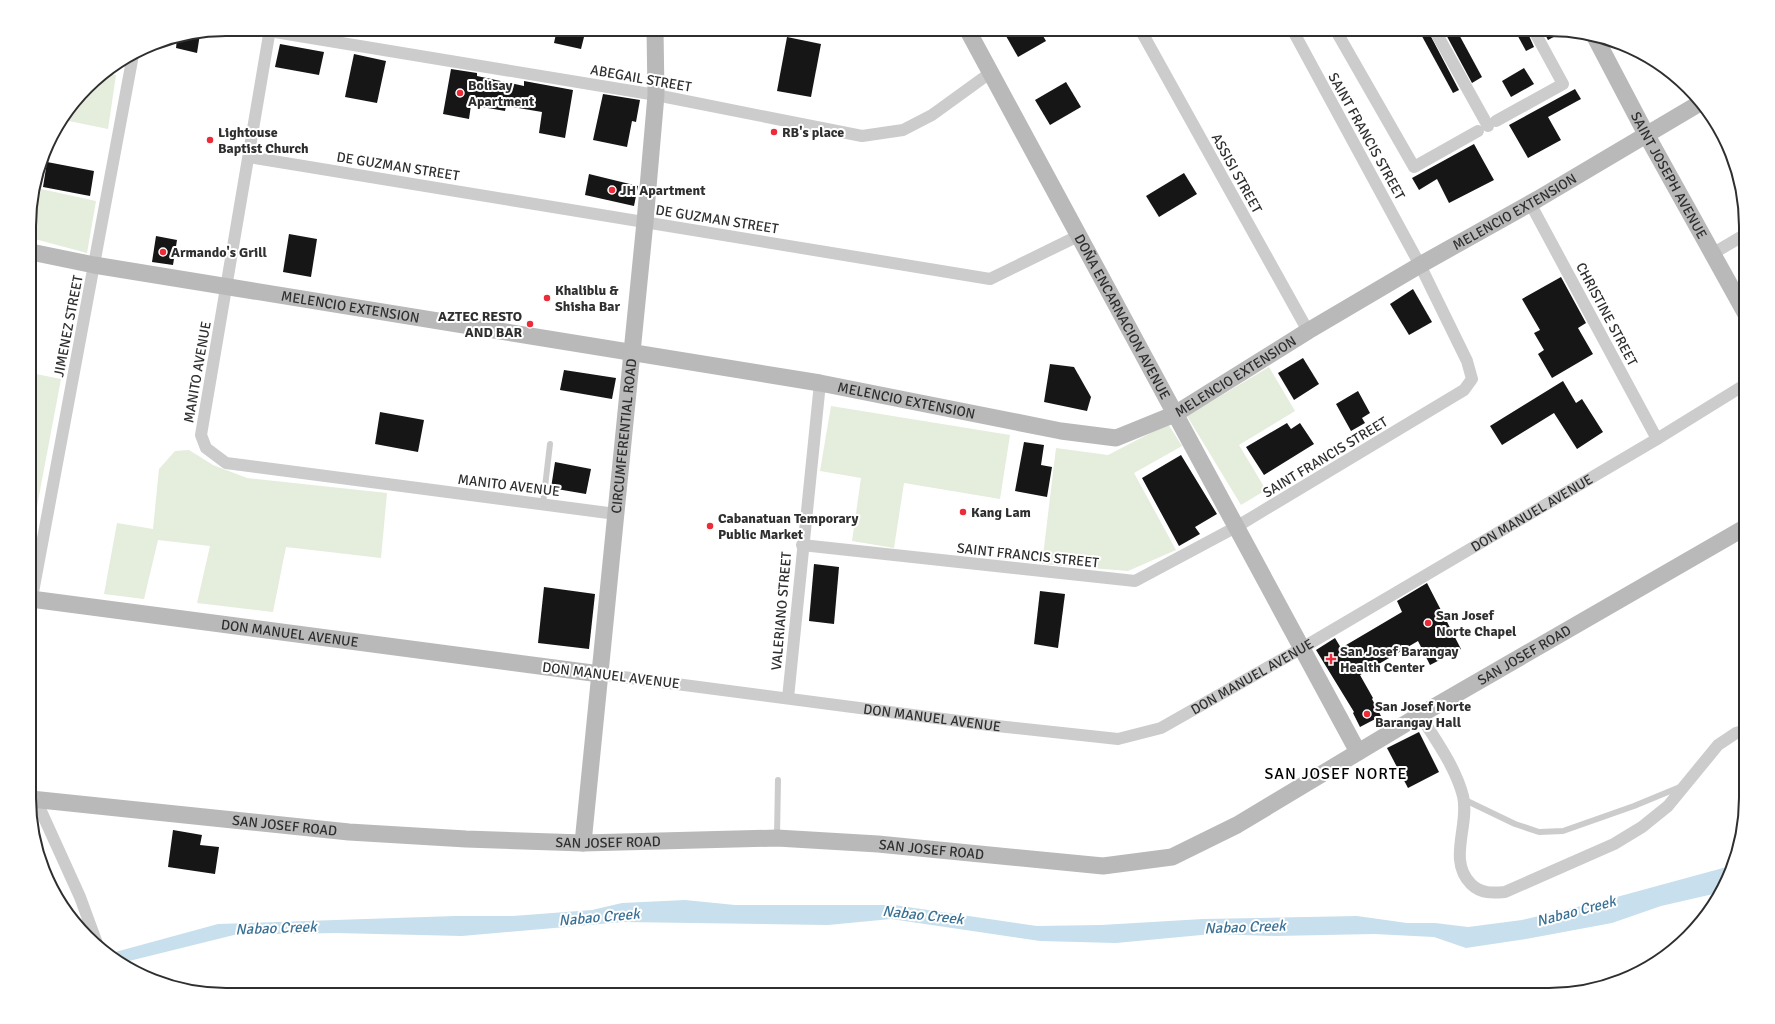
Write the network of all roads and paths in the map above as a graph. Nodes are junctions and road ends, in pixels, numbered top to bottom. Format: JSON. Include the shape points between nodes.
{"nodes":[{"id":1,"x":269,"y":36,"type":"edge"},
{"id":2,"x":306,"y":36,"type":"edge"},
{"id":3,"x":655,"y":36,"type":"edge"},
{"id":4,"x":970,"y":36,"type":"edge"},
{"id":5,"x":1144,"y":36,"type":"edge"},
{"id":6,"x":1296,"y":36,"type":"edge"},
{"id":7,"x":1339,"y":36,"type":"edge"},
{"id":8,"x":1438,"y":36,"type":"edge"},
{"id":9,"x":1537,"y":36,"type":"edge"},
{"id":10,"x":1598,"y":42,"type":"edge"},
{"id":11,"x":132,"y":62,"type":"edge"},
{"id":12,"x":990,"y":73,"type":"junction"},
{"id":13,"x":656,"y":95,"type":"junction"},
{"id":14,"x":1696,"y":105,"type":"edge"},
{"id":15,"x":1488,"y":126,"type":"junction"},
{"id":16,"x":1646,"y":134,"type":"junction"},
{"id":17,"x":248,"y":157,"type":"junction"},
{"id":18,"x":1530,"y":203,"type":"junction"},
{"id":19,"x":645,"y":222,"type":"junction"},
{"id":20,"x":1078,"y":236,"type":"junction"},
{"id":21,"x":1739,"y":238,"type":"edge"},
{"id":22,"x":36,"y":253,"type":"edge"},
{"id":23,"x":1712,"y":254,"type":"junction"},
{"id":24,"x":94,"y":265,"type":"junction"},
{"id":25,"x":1420,"y":265,"type":"junction"},
{"id":26,"x":226,"y":287,"type":"junction"},
{"id":27,"x":1739,"y":302,"type":"edge"},
{"id":28,"x":1308,"y":331,"type":"junction"},
{"id":29,"x":633,"y":354,"type":"junction"},
{"id":30,"x":820,"y":383,"type":"junction"},
{"id":31,"x":1739,"y":388,"type":"edge"},
{"id":32,"x":1175,"y":414,"type":"junction"},
{"id":33,"x":1657,"y":439,"type":"junction"},
{"id":34,"x":550,"y":444,"type":"dead end"},
{"id":35,"x":543,"y":504,"type":"junction"},
{"id":36,"x":616,"y":514,"type":"junction"},
{"id":37,"x":1236,"y":527,"type":"junction"},
{"id":38,"x":1739,"y":532,"type":"edge"},
{"id":39,"x":802,"y":546,"type":"junction"},
{"id":40,"x":36,"y":573,"type":"edge"},
{"id":41,"x":36,"y":601,"type":"edge"},
{"id":42,"x":1302,"y":648,"type":"junction"},
{"id":43,"x":600,"y":674,"type":"junction"},
{"id":44,"x":788,"y":698,"type":"junction"},
{"id":45,"x":1420,"y":715,"type":"junction"},
{"id":46,"x":1739,"y":732,"type":"edge"},
{"id":47,"x":1358,"y":752,"type":"junction"},
{"id":48,"x":778,"y":780,"type":"dead end"},
{"id":49,"x":1686,"y":784,"type":"junction"},
{"id":50,"x":36,"y":799,"type":"edge"},
{"id":51,"x":1463,"y":799,"type":"junction"},
{"id":52,"x":36,"y":803,"type":"edge"},
{"id":53,"x":777,"y":838,"type":"junction"},
{"id":54,"x":583,"y":843,"type":"junction"},
{"id":55,"x":93,"y":933,"type":"edge"}],
"edges":[{"from":1,"to":17,"type":"street","name":"MANITO AVENUE"},
{"from":2,"to":13,"type":"street","name":"ABEGAIL STREET"},
{"from":3,"to":13,"type":"street","name":"CIRCUMFERENTIAL ROAD"},
{"from":4,"to":12,"type":"street","name":"DOÑA ENCARNACION AVENUE"},
{"from":5,"to":28,"type":"street","name":"ASSISI STREET"},
{"from":6,"to":25,"type":"street","name":"SAINT FRANCIS STREET"},
{"from":7,"to":15,"type":"street","via":[[1414,168]]},
{"from":8,"to":15,"type":"street"},
{"from":9,"to":15,"type":"street","via":[[1563,84]]},
{"from":10,"to":16,"type":"street","name":"SAINT JOSEPH AVENUE"},
{"from":11,"to":24,"type":"street","name":"JIMENEZ STREET"},
{"from":12,"to":13,"type":"street","name":"ABEGAIL STREET","via":[[932,116],[903,130],[862,136]]},
{"from":12,"to":20,"type":"street","name":"DOÑA ENCARNACION AVENUE"},
{"from":13,"to":19,"type":"street","name":"CIRCUMFERENTIAL ROAD"},
{"from":14,"to":16,"type":"street","name":"MELENCIO EXTENSION"},
{"from":16,"to":18,"type":"street","name":"MELENCIO EXTENSION"},
{"from":16,"to":23,"type":"street","name":"SAINT JOSEPH AVENUE"},
{"from":17,"to":19,"type":"street","name":"DE GUZMAN STREET"},
{"from":17,"to":26,"type":"street","name":"MANITO AVENUE"},
{"from":18,"to":25,"type":"street","name":"MELENCIO EXTENSION"},
{"from":18,"to":33,"type":"street","name":"CHRISTINE STREET"},
{"from":19,"to":20,"type":"street","name":"DE GUZMAN STREET","via":[[990,279]]},
{"from":19,"to":29,"type":"street","name":"CIRCUMFERENTIAL ROAD"},
{"from":20,"to":32,"type":"street","name":"DOÑA ENCARNACION AVENUE"},
{"from":21,"to":23,"type":"street"},
{"from":22,"to":24,"type":"street","name":"MELENCIO EXTENSION"},
{"from":23,"to":27,"type":"street","name":"SAINT JOSEPH AVENUE"},
{"from":24,"to":26,"type":"street","name":"MELENCIO EXTENSION"},
{"from":24,"to":40,"type":"street","name":"JIMENEZ STREET"},
{"from":25,"to":28,"type":"street","name":"MELENCIO EXTENSION"},
{"from":25,"to":37,"type":"street","name":"SAINT FRANCIS STREET","via":[[1466,361],[1472,379],[1464,390]]},
{"from":26,"to":29,"type":"street","name":"MELENCIO EXTENSION"},
{"from":26,"to":35,"type":"street","name":"MANITO AVENUE","via":[[201,435],[206,448],[226,463]]},
{"from":28,"to":32,"type":"street","name":"MELENCIO EXTENSION"},
{"from":29,"to":30,"type":"street","name":"MELENCIO EXTENSION"},
{"from":29,"to":36,"type":"street","name":"CIRCUMFERENTIAL ROAD"},
{"from":30,"to":32,"type":"street","name":"MELENCIO EXTENSION","via":[[1061,431],[1116,438]]},
{"from":30,"to":39,"type":"street","name":"VALERIANO STREET"},
{"from":31,"to":33,"type":"street","name":"DON MANUEL AVENUE"},
{"from":32,"to":37,"type":"street","name":"DOÑA ENCARNACION AVENUE"},
{"from":33,"to":42,"type":"street","name":"DON MANUEL AVENUE"},
{"from":34,"to":35,"type":"lane"},
{"from":35,"to":36,"type":"street","name":"MANITO AVENUE"},
{"from":36,"to":43,"type":"street","name":"CIRCUMFERENTIAL ROAD"},
{"from":37,"to":39,"type":"street","name":"SAINT FRANCIS STREET","via":[[1135,581]]},
{"from":37,"to":42,"type":"street","name":"DOÑA ENCARNACION AVENUE"},
{"from":38,"to":45,"type":"street","name":"SAN JOSEF ROAD"},
{"from":39,"to":44,"type":"street","name":"VALERIANO STREET"},
{"from":41,"to":43,"type":"street","name":"DON MANUEL AVENUE"},
{"from":42,"to":44,"type":"street","name":"DON MANUEL AVENUE","via":[[1161,728],[1118,739],[997,726]]},
{"from":42,"to":47,"type":"street","name":"DOÑA ENCARNACION AVENUE"},
{"from":43,"to":44,"type":"street","name":"DON MANUEL AVENUE"},
{"from":43,"to":54,"type":"street","name":"CIRCUMFERENTIAL ROAD"},
{"from":45,"to":47,"type":"street","name":"SAN JOSEF ROAD"},
{"from":45,"to":51,"type":"street","via":[[1451,766]]},
{"from":46,"to":49,"type":"street","via":[[1718,745]]},
{"from":47,"to":53,"type":"street","name":"SAN JOSEF ROAD","via":[[1238,825],[1172,857],[1103,866],[878,844]]},
{"from":48,"to":53,"type":"lane"},
{"from":49,"to":51,"type":"lane","via":[[1563,831],[1533,830]]},
{"from":49,"to":51,"type":"street","via":[[1668,806],[1642,827],[1614,844],[1505,892],[1489,894],[1474,887],[1464,877],[1460,864]]},
{"from":50,"to":54,"type":"street","name":"SAN JOSEF ROAD","via":[[349,832]]},
{"from":52,"to":55,"type":"street","via":[[80,897]]},
{"from":53,"to":54,"type":"street","name":"SAN JOSEF ROAD"}]}
